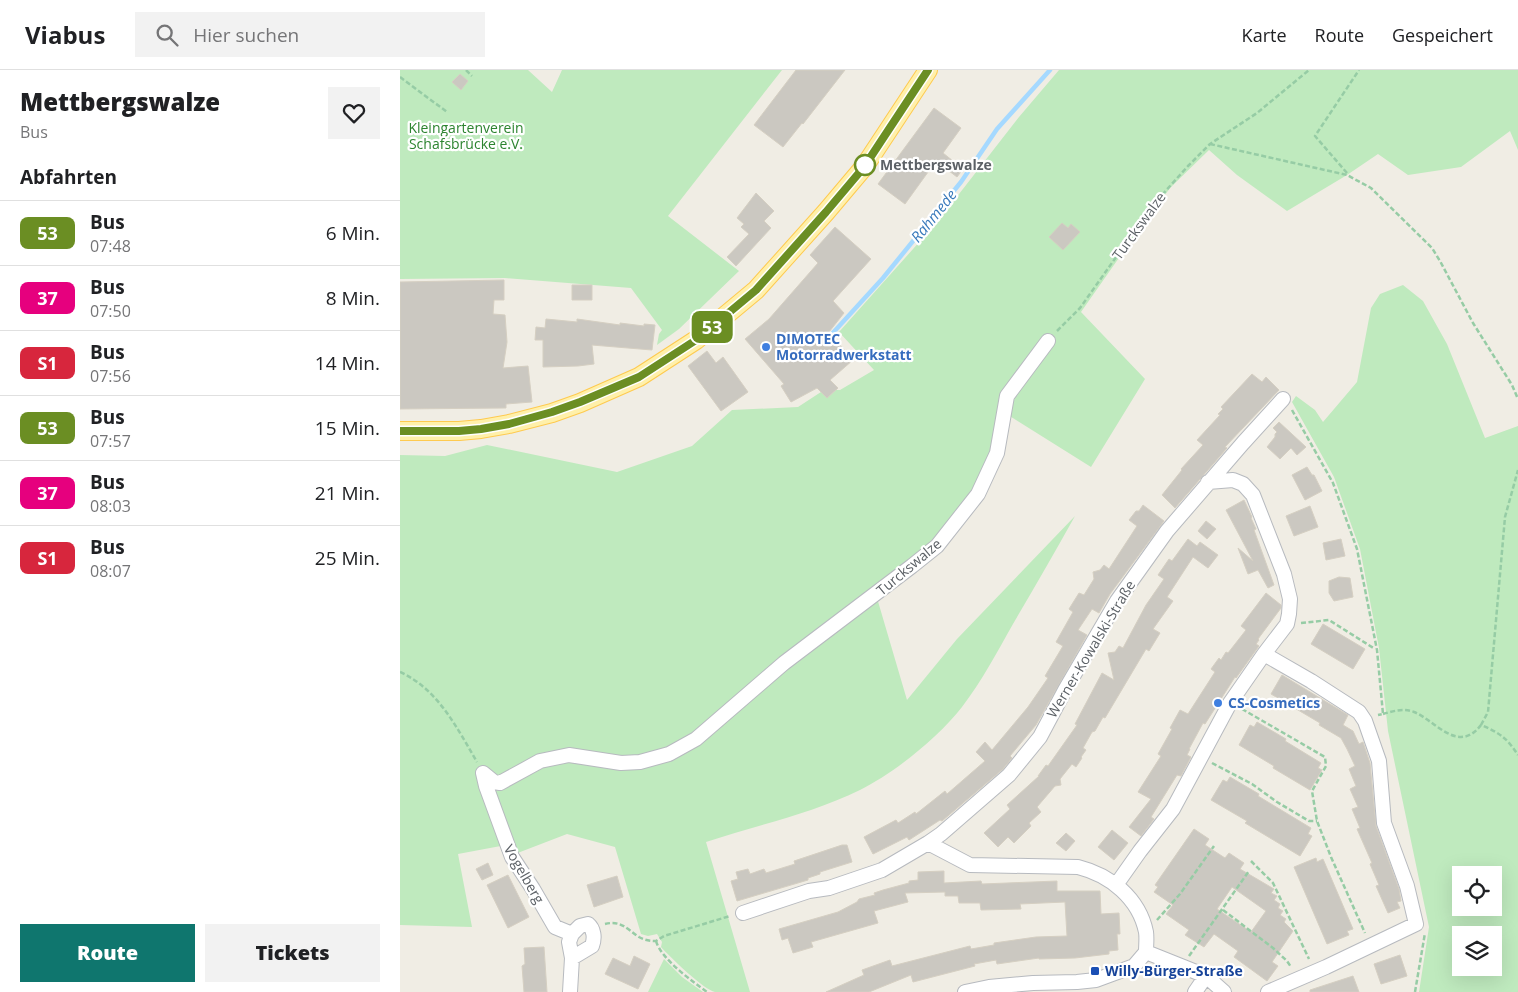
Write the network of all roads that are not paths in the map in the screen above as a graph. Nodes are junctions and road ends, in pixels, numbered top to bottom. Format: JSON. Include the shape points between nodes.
{"nodes":[{"id":1,"x":928,"y":70,"type":"edge"},
{"id":2,"x":1048,"y":341,"type":"road end"},
{"id":3,"x":1284,"y":399,"type":"road end"},
{"id":4,"x":400,"y":431,"type":"edge"},
{"id":5,"x":1208,"y":482,"type":"junction"},
{"id":6,"x":1264,"y":654,"type":"junction"},
{"id":7,"x":483,"y":773,"type":"joint"},
{"id":8,"x":928,"y":843,"type":"junction"},
{"id":9,"x":1116,"y":885,"type":"junction"},
{"id":10,"x":743,"y":913,"type":"road end"},
{"id":11,"x":572,"y":934,"type":"junction"},
{"id":12,"x":1146,"y":952,"type":"junction"},
{"id":13,"x":572,"y":958,"type":"junction"},
{"id":14,"x":1206,"y":976,"type":"junction"},
{"id":15,"x":570,"y":992,"type":"edge"},
{"id":16,"x":965,"y":992,"type":"edge"},
{"id":17,"x":1195,"y":992,"type":"edge"},
{"id":18,"x":1224,"y":992,"type":"edge"},
{"id":19,"x":1268,"y":992,"type":"edge"}],
"edges":[{"from":1,"to":4,"type":"main road","via":[[864,167],[826,212],[756,290],[696,340],[639,377],[552,412],[509,424],[466,430]]},
{"from":2,"to":7,"type":"street","name":"Turckswalze","via":[[1007,396],[997,453],[978,494],[937,546],[784,663],[696,740],[669,754],[640,762],[621,763],[569,755],[540,761],[500,783]]},
{"from":3,"to":5,"type":"street","name":"Werner-Kowalski-Straße"},
{"from":5,"to":6,"type":"street","via":[[1233,480],[1253,495],[1284,574],[1290,599],[1287,624]]},
{"from":5,"to":8,"type":"street","name":"Werner-Kowalski-Straße","via":[[1167,531],[1117,601],[1040,737],[1010,774]]},
{"from":6,"to":9,"type":"street","via":[[1230,703],[1173,809]]},
{"from":6,"to":19,"type":"street","via":[[1352,707],[1365,721],[1379,761],[1384,823],[1407,886],[1416,924]]},
{"from":7,"to":11,"type":"street","name":"Vogelberg","via":[[512,857],[555,927]]},
{"from":8,"to":9,"type":"street","via":[[970,865],[1078,867],[1093,871]]},
{"from":8,"to":10,"type":"street","name":"Werner-Kowalski-Straße","via":[[882,870]]},
{"from":9,"to":12,"type":"street","via":[[1138,912],[1146,932]]},
{"from":11,"to":13,"type":"street","via":[[569,942]]},
{"from":11,"to":13,"type":"street","via":[[580,926],[588,924],[594,936],[592,946]]},
{"from":12,"to":14,"type":"street"},
{"from":12,"to":16,"type":"street","via":[[1134,966],[1096,980],[998,986]]},
{"from":13,"to":15,"type":"street"},
{"from":14,"to":17,"type":"street"},
{"from":14,"to":18,"type":"street"}]}
